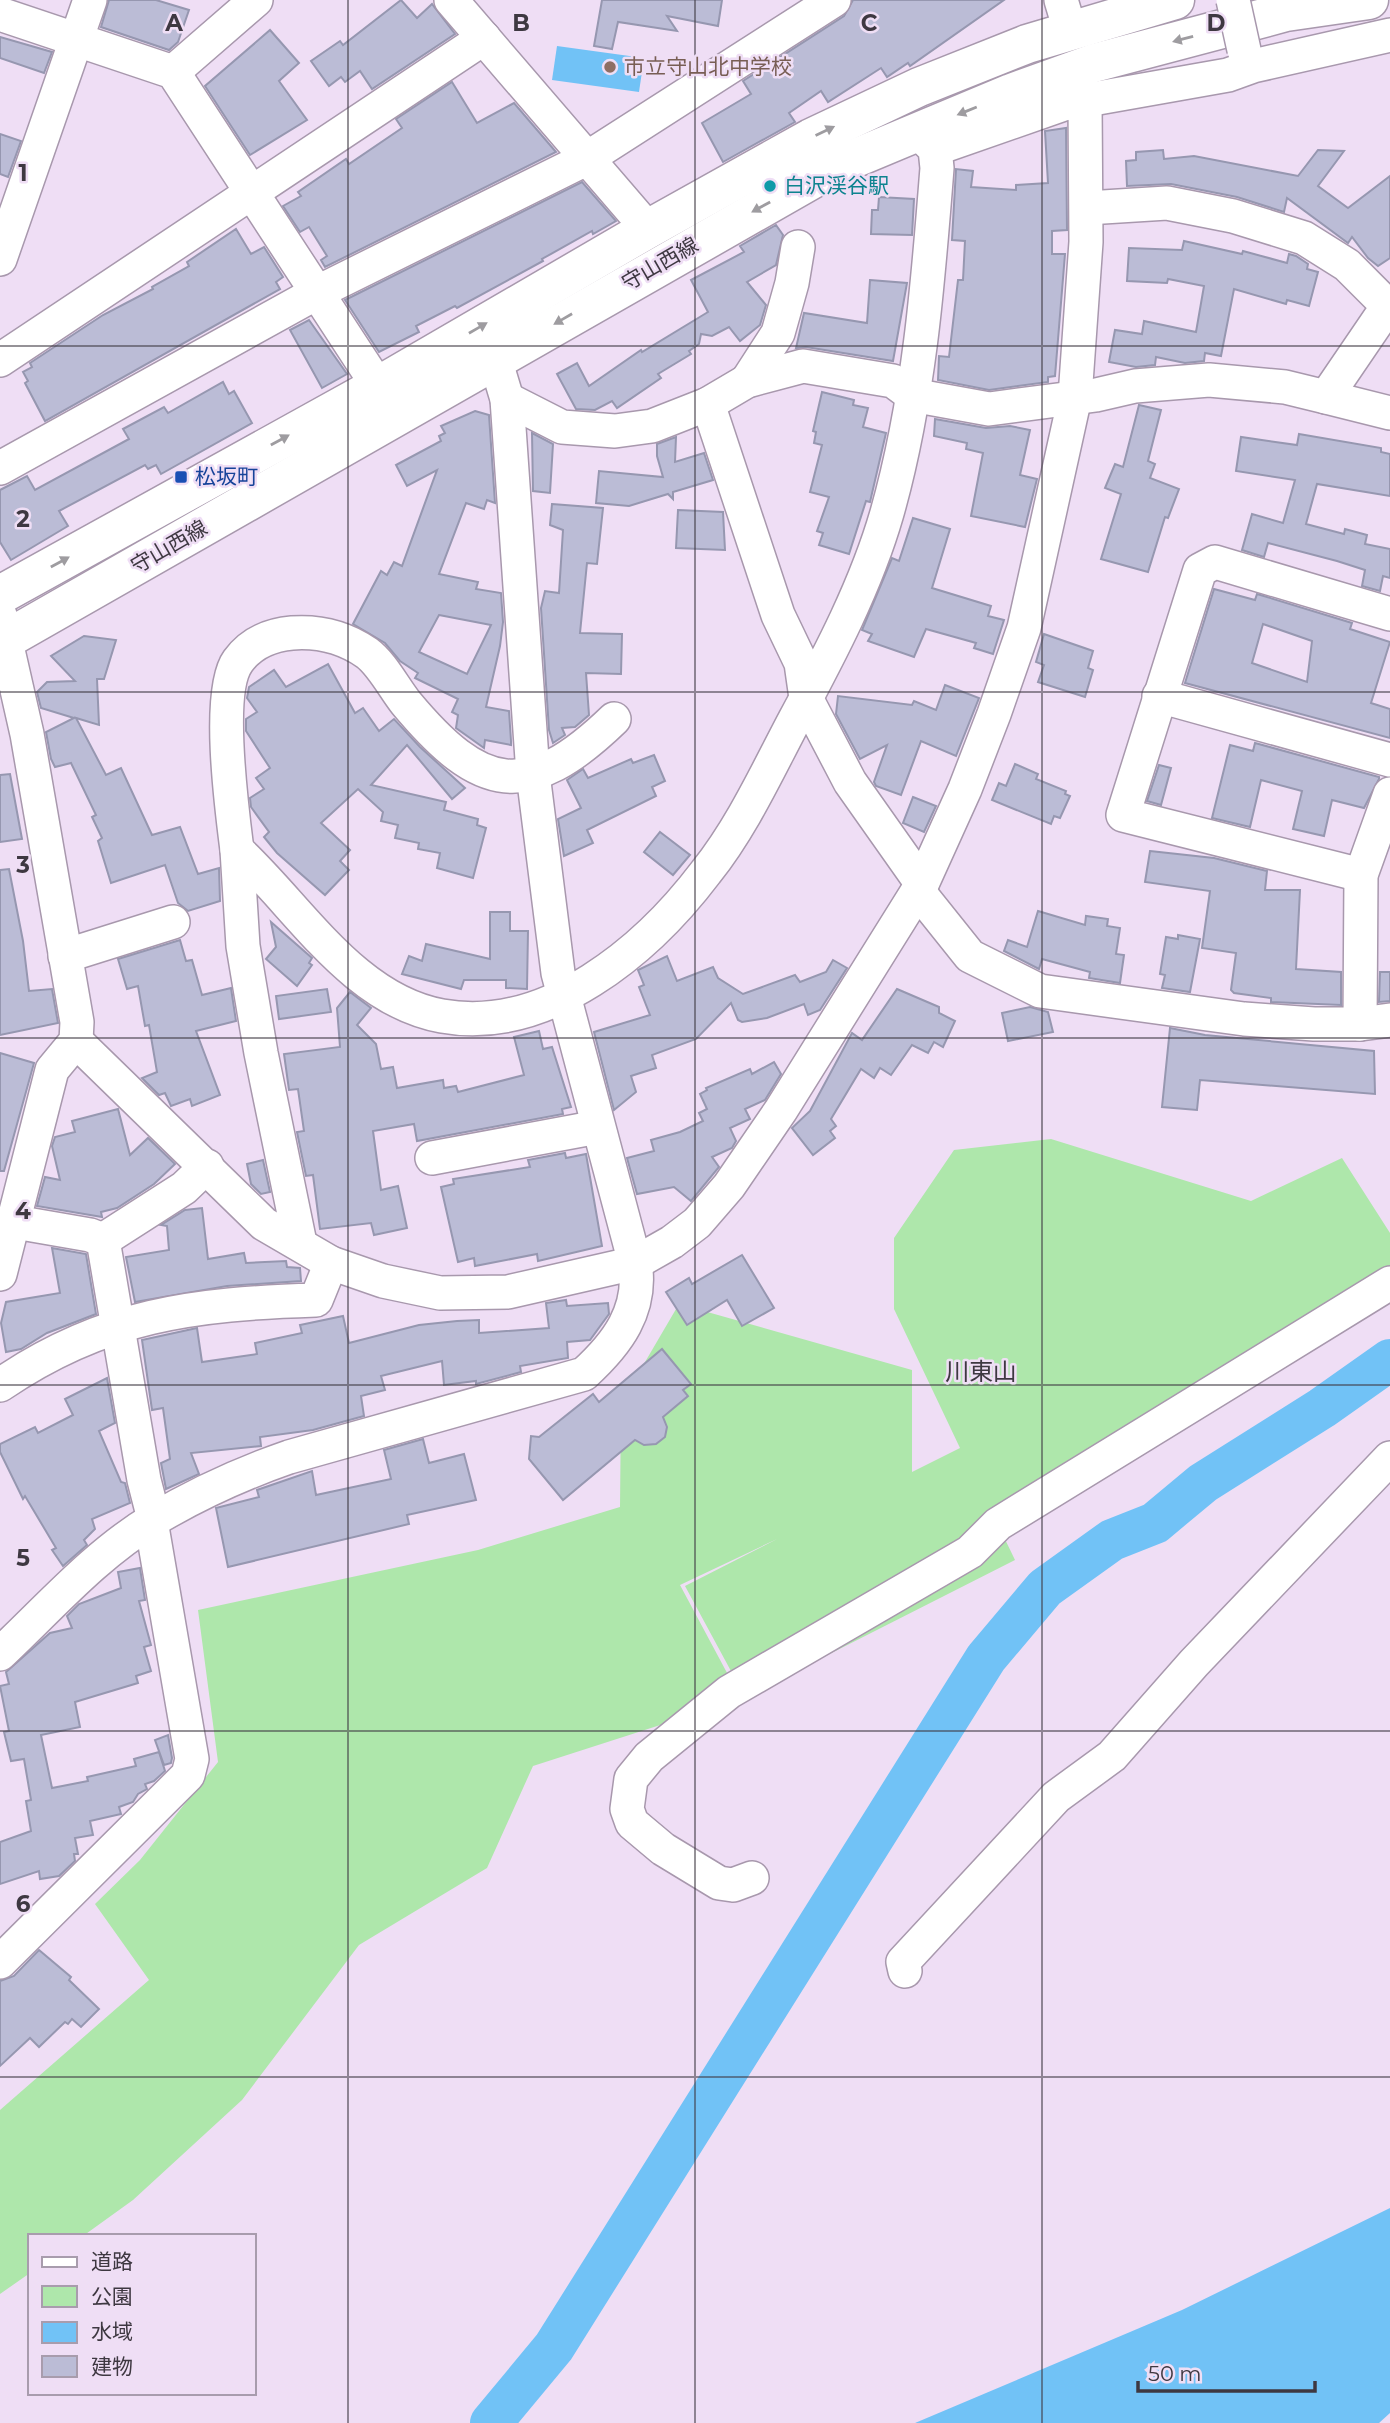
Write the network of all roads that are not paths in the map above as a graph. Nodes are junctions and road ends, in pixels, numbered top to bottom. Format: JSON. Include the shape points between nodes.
{"nodes":[{"id":1,"x":90,"y":0,"type":"edge"},
{"id":2,"x":256,"y":0,"type":"edge"},
{"id":3,"x":451,"y":0,"type":"edge"},
{"id":4,"x":834,"y":0,"type":"edge"},
{"id":5,"x":1175,"y":0,"type":"edge"},
{"id":6,"x":1233,"y":0,"type":"edge"},
{"id":7,"x":1369,"y":0,"type":"edge"},
{"id":8,"x":0,"y":14,"type":"edge"},
{"id":9,"x":1066,"y":15,"type":"edge"},
{"id":10,"x":1390,"y":36,"type":"edge"},
{"id":11,"x":484,"y":38,"type":"junction"},
{"id":12,"x":75,"y":41,"type":"junction"},
{"id":13,"x":1249,"y":58,"type":"junction"},
{"id":14,"x":173,"y":72,"type":"junction"},
{"id":15,"x":1084,"y":102,"type":"junction"},
{"id":16,"x":926,"y":140,"type":"junction"},
{"id":17,"x":586,"y":159,"type":"junction"},
{"id":18,"x":252,"y":194,"type":"junction"},
{"id":19,"x":1087,"y":208,"type":"junction"},
{"id":20,"x":648,"y":229,"type":"junction"},
{"id":21,"x":798,"y":247,"type":"dead end"},
{"id":22,"x":0,"y":259,"type":"edge"},
{"id":23,"x":318,"y":292,"type":"junction"},
{"id":24,"x":1389,"y":306,"type":"edge"},
{"id":25,"x":495,"y":359,"type":"junction"},
{"id":26,"x":0,"y":360,"type":"edge"},
{"id":27,"x":747,"y":381,"type":"junction"},
{"id":28,"x":378,"y":386,"type":"junction"},
{"id":29,"x":912,"y":396,"type":"junction"},
{"id":30,"x":1075,"y":397,"type":"junction"},
{"id":31,"x":1326,"y":397,"type":"junction"},
{"id":32,"x":507,"y":400,"type":"junction"},
{"id":33,"x":708,"y":404,"type":"junction"},
{"id":34,"x":1390,"y":413,"type":"edge"},
{"id":35,"x":0,"y":468,"type":"edge"},
{"id":36,"x":0,"y":595,"type":"edge"},
{"id":37,"x":1390,"y":614,"type":"edge"},
{"id":38,"x":3,"y":643,"type":"edge"},
{"id":39,"x":1159,"y":696,"type":"junction"},
{"id":40,"x":806,"y":698,"type":"junction"},
{"id":41,"x":614,"y":719,"type":"dead end"},
{"id":42,"x":1390,"y":760,"type":"edge"},
{"id":43,"x":533,"y":774,"type":"junction"},
{"id":44,"x":1390,"y":794,"type":"edge"},
{"id":45,"x":237,"y":850,"type":"junction"},
{"id":46,"x":1371,"y":883,"type":"edge"},
{"id":47,"x":920,"y":887,"type":"junction"},
{"id":48,"x":173,"y":922,"type":"dead end"},
{"id":49,"x":65,"y":956,"type":"junction"},
{"id":50,"x":564,"y":997,"type":"junction"},
{"id":51,"x":1375,"y":1022,"type":"edge"},
{"id":52,"x":76,"y":1041,"type":"junction"},
{"id":53,"x":598,"y":1127,"type":"junction"},
{"id":54,"x":432,"y":1158,"type":"dead end"},
{"id":55,"x":206,"y":1166,"type":"junction"},
{"id":56,"x":15,"y":1222,"type":"junction"},
{"id":57,"x":103,"y":1240,"type":"junction"},
{"id":58,"x":300,"y":1243,"type":"junction"},
{"id":59,"x":331,"y":1263,"type":"junction"},
{"id":60,"x":635,"y":1263,"type":"junction"},
{"id":61,"x":0,"y":1274,"type":"edge"},
{"id":62,"x":1390,"y":1283,"type":"edge"},
{"id":63,"x":119,"y":1324,"type":"junction"},
{"id":64,"x":0,"y":1385,"type":"edge"},
{"id":65,"x":1390,"y":1458,"type":"edge"},
{"id":66,"x":153,"y":1520,"type":"junction"},
{"id":67,"x":0,"y":1654,"type":"edge"},
{"id":68,"x":752,"y":1878,"type":"dead end"},
{"id":69,"x":0,"y":1962,"type":"edge"},
{"id":70,"x":905,"y":1971,"type":"dead end"}],
"edges":[{"from":1,"to":12,"type":"street"},
{"from":2,"to":14,"type":"street"},
{"from":3,"to":11,"type":"street"},
{"from":4,"to":17,"type":"street"},
{"from":5,"to":9,"type":"main road","name":"守山西線"},
{"from":6,"to":13,"type":"street","bridge":true},
{"from":7,"to":16,"type":"main road","name":"守山西線","one_way":true,"via":[[1286,12],[1094,63]]},
{"from":8,"to":12,"type":"street"},
{"from":20,"to":9,"type":"main road","name":"守山西線","one_way":true,"via":[[864,112],[971,65]]},
{"from":10,"to":13,"type":"street"},
{"from":11,"to":17,"type":"street"},
{"from":11,"to":18,"type":"street"},
{"from":12,"to":14,"type":"street"},
{"from":12,"to":22,"type":"street"},
{"from":13,"to":15,"type":"street","via":[[1228,75]]},
{"from":14,"to":18,"type":"street"},
{"from":15,"to":16,"type":"street"},
{"from":15,"to":19,"type":"street"},
{"from":16,"to":25,"type":"main road","name":"守山西線","one_way":true,"via":[[834,167]]},
{"from":16,"to":29,"type":"street","via":[[937,168],[927,301]]},
{"from":17,"to":20,"type":"street"},
{"from":17,"to":23,"type":"street"},
{"from":18,"to":23,"type":"street"},
{"from":18,"to":26,"type":"street"},
{"from":19,"to":24,"type":"street","via":[[1167,203],[1233,216],[1304,238],[1347,265]]},
{"from":19,"to":30,"type":"street"},
{"from":28,"to":20,"type":"main road","name":"守山西線","one_way":true},
{"from":21,"to":27,"type":"street","via":[[778,333]]},
{"from":23,"to":28,"type":"street"},
{"from":23,"to":35,"type":"street"},
{"from":24,"to":31,"type":"street"},
{"from":25,"to":32,"type":"street"},
{"from":25,"to":38,"type":"main road","name":"守山西線"},
{"from":27,"to":29,"type":"street","via":[[803,366],[893,381]]},
{"from":27,"to":33,"type":"street"},
{"from":36,"to":28,"type":"main road","name":"守山西線","one_way":true},
{"from":29,"to":30,"type":"street","via":[[989,409]]},
{"from":29,"to":40,"type":"street","via":[[911,419],[886,516],[856,600]]},
{"from":30,"to":31,"type":"street","via":[[1209,380],[1285,387]]},
{"from":30,"to":47,"type":"street","via":[[1024,628],[965,789]]},
{"from":31,"to":34,"type":"street"},
{"from":32,"to":33,"type":"street","via":[[562,427],[615,431],[652,426]]},
{"from":32,"to":43,"type":"street"},
{"from":33,"to":40,"type":"street","via":[[778,615],[801,663]]},
{"from":37,"to":39,"type":"street","via":[[1215,562],[1200,570]]},
{"from":38,"to":49,"type":"street"},
{"from":39,"to":42,"type":"street"},
{"from":39,"to":46,"type":"street","via":[[1123,815]]},
{"from":40,"to":47,"type":"street","via":[[850,782]]},
{"from":40,"to":50,"type":"street","via":[[707,871],[657,929]]},
{"from":41,"to":43,"type":"street","via":[[577,754]]},
{"from":43,"to":45,"type":"street","via":[[513,776],[468,765],[437,740],[369,654],[341,639],[310,632],[278,634],[254,643],[229,679],[227,718]]},
{"from":43,"to":50,"type":"street"},
{"from":44,"to":46,"type":"street"},
{"from":45,"to":50,"type":"street","via":[[349,966],[384,994],[412,1007],[442,1016],[486,1018],[508,1016]]},
{"from":45,"to":58,"type":"street","via":[[243,946]]},
{"from":46,"to":51,"type":"street"},
{"from":47,"to":51,"type":"street","via":[[970,956],[1040,991],[1244,1019]]},
{"from":47,"to":60,"type":"street","via":[[729,1186],[697,1223]]},
{"from":48,"to":49,"type":"street"},
{"from":49,"to":52,"type":"street","via":[[77,1021]]},
{"from":50,"to":53,"type":"street"},
{"from":52,"to":55,"type":"street"},
{"from":52,"to":56,"type":"street","via":[[52,1070]]},
{"from":53,"to":54,"type":"street"},
{"from":53,"to":60,"type":"street"},
{"from":55,"to":57,"type":"street","via":[[184,1188]]},
{"from":55,"to":58,"type":"street","via":[[264,1224]]},
{"from":56,"to":57,"type":"street"},
{"from":56,"to":61,"type":"street"},
{"from":57,"to":63,"type":"street"},
{"from":58,"to":59,"type":"street"},
{"from":59,"to":60,"type":"street","via":[[383,1281],[440,1293],[508,1292]]},
{"from":59,"to":63,"type":"street","via":[[316,1300],[191,1308]]},
{"from":60,"to":66,"type":"street","via":[[638,1283],[631,1315],[606,1354],[584,1374],[256,1468]]},
{"from":62,"to":68,"type":"street","via":[[998,1524],[971,1552],[729,1692],[649,1757],[631,1779],[628,1809],[632,1823],[663,1849],[719,1883],[733,1885]]},
{"from":63,"to":64,"type":"street","via":[[26,1367]]},
{"from":63,"to":66,"type":"street"},
{"from":65,"to":70,"type":"street","via":[[1112,1756],[1056,1797],[903,1962]]},
{"from":66,"to":67,"type":"street","via":[[111,1551]]},
{"from":66,"to":69,"type":"street","via":[[192,1759],[188,1775]]}]}
